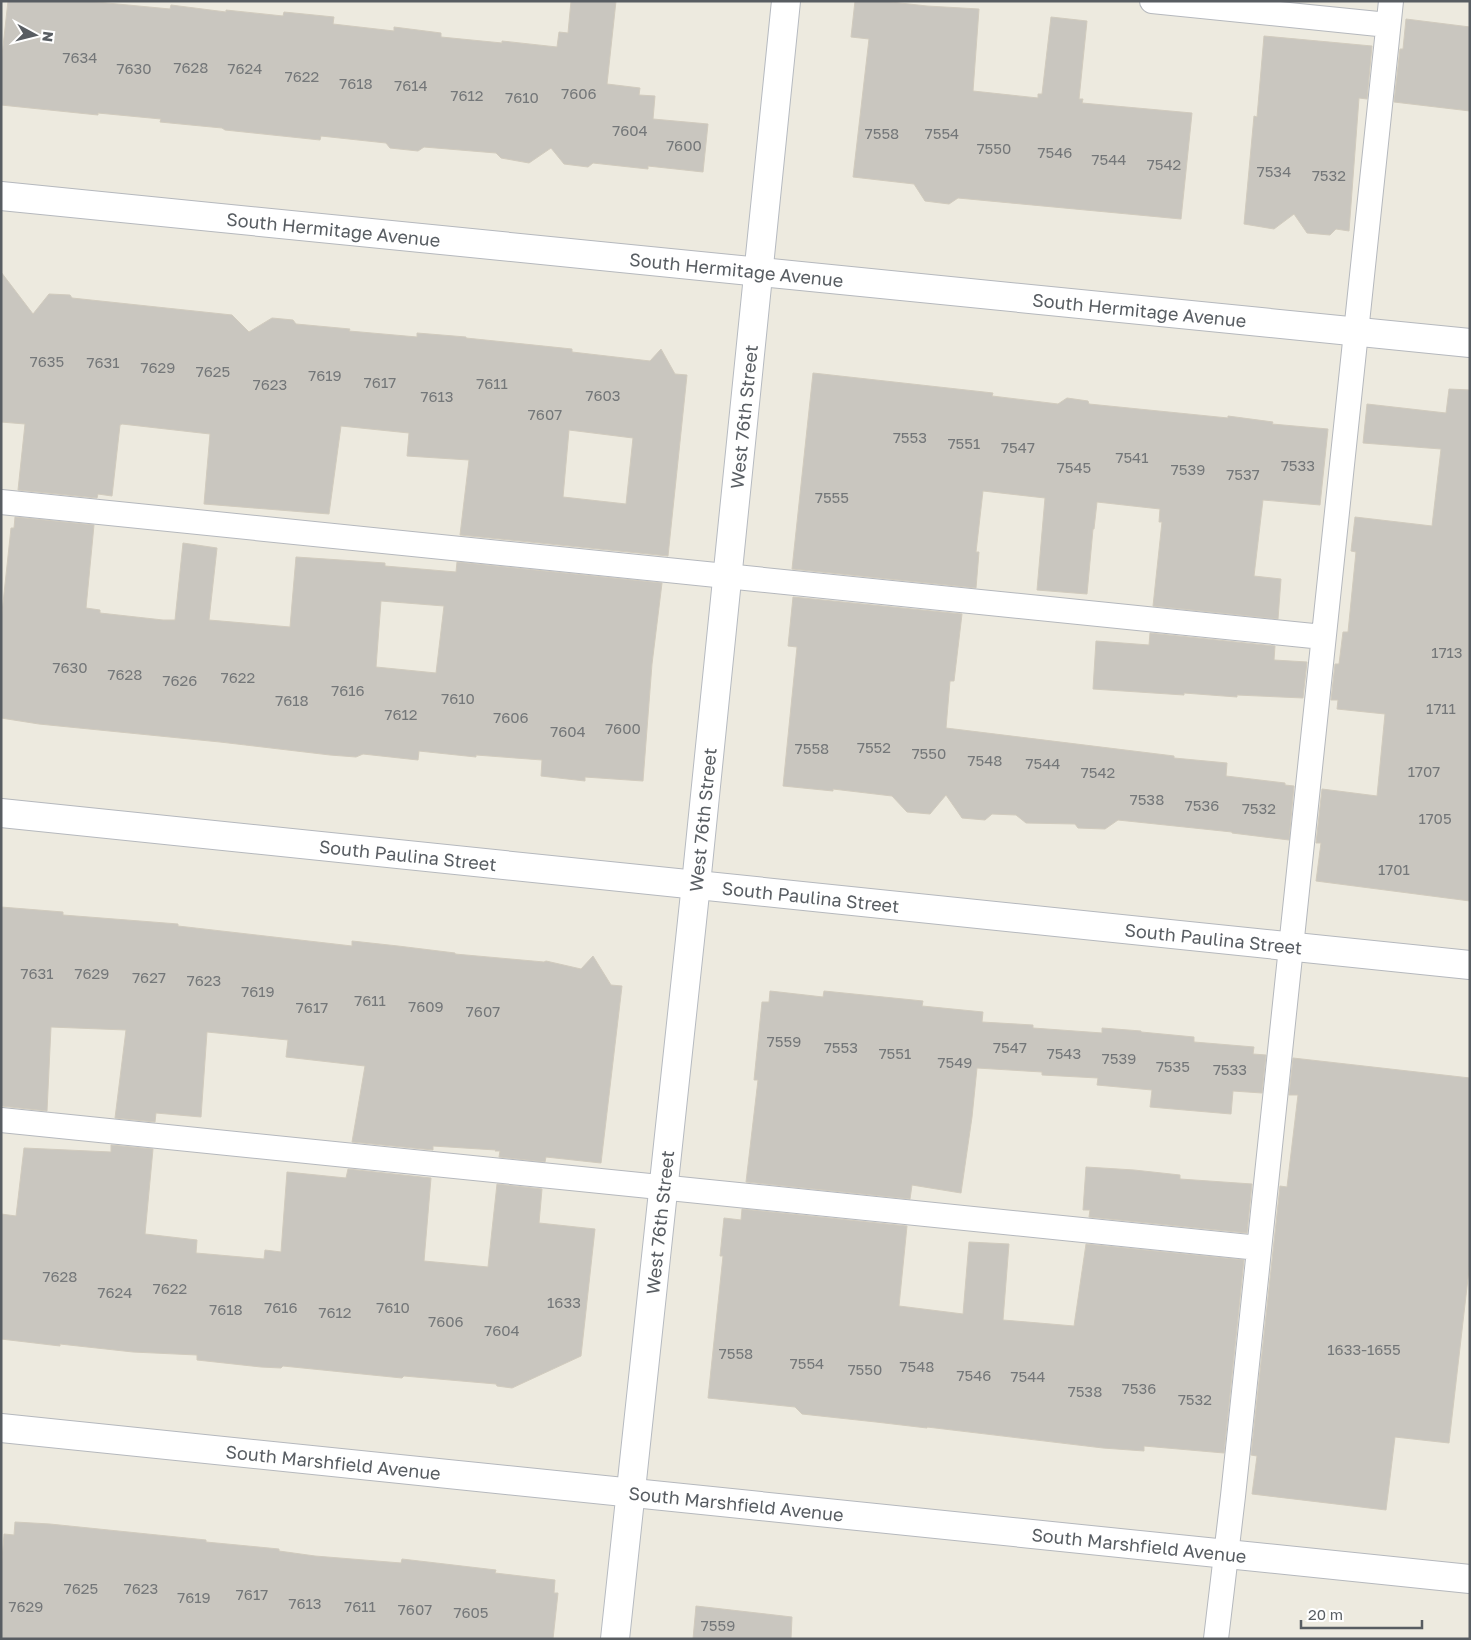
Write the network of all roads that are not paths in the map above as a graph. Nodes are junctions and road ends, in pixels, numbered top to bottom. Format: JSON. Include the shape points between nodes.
{"nodes":[{"id":1,"x":786,"y":1,"type":"edge"},
{"id":2,"x":1152,"y":1,"type":"edge"},
{"id":3,"x":1390,"y":1,"type":"edge"},
{"id":4,"x":1388,"y":26,"type":"junction"},
{"id":5,"x":1,"y":196,"type":"edge"},
{"id":6,"x":758,"y":271,"type":"junction"},
{"id":7,"x":1356,"y":332,"type":"junction"},
{"id":8,"x":1470,"y":343,"type":"edge"},
{"id":9,"x":1,"y":502,"type":"edge"},
{"id":10,"x":727,"y":576,"type":"junction"},
{"id":11,"x":1323,"y":637,"type":"junction"},
{"id":12,"x":1,"y":813,"type":"edge"},
{"id":13,"x":696,"y":884,"type":"junction"},
{"id":14,"x":1291,"y":946,"type":"junction"},
{"id":15,"x":1470,"y":965,"type":"edge"},
{"id":16,"x":1,"y":1120,"type":"edge"},
{"id":17,"x":664,"y":1187,"type":"junction"},
{"id":18,"x":1259,"y":1248,"type":"junction"},
{"id":19,"x":1,"y":1428,"type":"edge"},
{"id":20,"x":631,"y":1493,"type":"junction"},
{"id":21,"x":1227,"y":1554,"type":"junction"},
{"id":22,"x":1470,"y":1578,"type":"edge"},
{"id":23,"x":615,"y":1639,"type":"edge"},
{"id":24,"x":1216,"y":1639,"type":"edge"}],
"edges":[{"from":1,"to":6,"type":"street","name":"West 76th Street"},
{"from":2,"to":4,"type":"lane"},
{"from":3,"to":4,"type":"lane"},
{"from":4,"to":7,"type":"lane"},
{"from":5,"to":6,"type":"street","name":"South Hermitage Avenue"},
{"from":6,"to":7,"type":"street","name":"South Hermitage Avenue"},
{"from":6,"to":10,"type":"street","name":"West 76th Street"},
{"from":7,"to":8,"type":"street","name":"South Hermitage Avenue"},
{"from":7,"to":11,"type":"lane"},
{"from":9,"to":10,"type":"lane"},
{"from":10,"to":11,"type":"lane"},
{"from":10,"to":13,"type":"street","name":"West 76th Street"},
{"from":11,"to":14,"type":"lane"},
{"from":12,"to":13,"type":"street","name":"South Paulina Street"},
{"from":13,"to":14,"type":"street","name":"South Paulina Street"},
{"from":13,"to":17,"type":"street","name":"West 76th Street"},
{"from":14,"to":15,"type":"street","name":"South Paulina Street"},
{"from":14,"to":18,"type":"lane"},
{"from":16,"to":17,"type":"lane"},
{"from":17,"to":18,"type":"lane"},
{"from":17,"to":20,"type":"street","name":"West 76th Street"},
{"from":18,"to":21,"type":"lane"},
{"from":19,"to":20,"type":"street","name":"South Marshfield Avenue"},
{"from":20,"to":21,"type":"street","name":"South Marshfield Avenue"},
{"from":20,"to":23,"type":"street","name":"West 76th Street"},
{"from":21,"to":22,"type":"street","name":"South Marshfield Avenue"},
{"from":21,"to":24,"type":"lane"}]}
